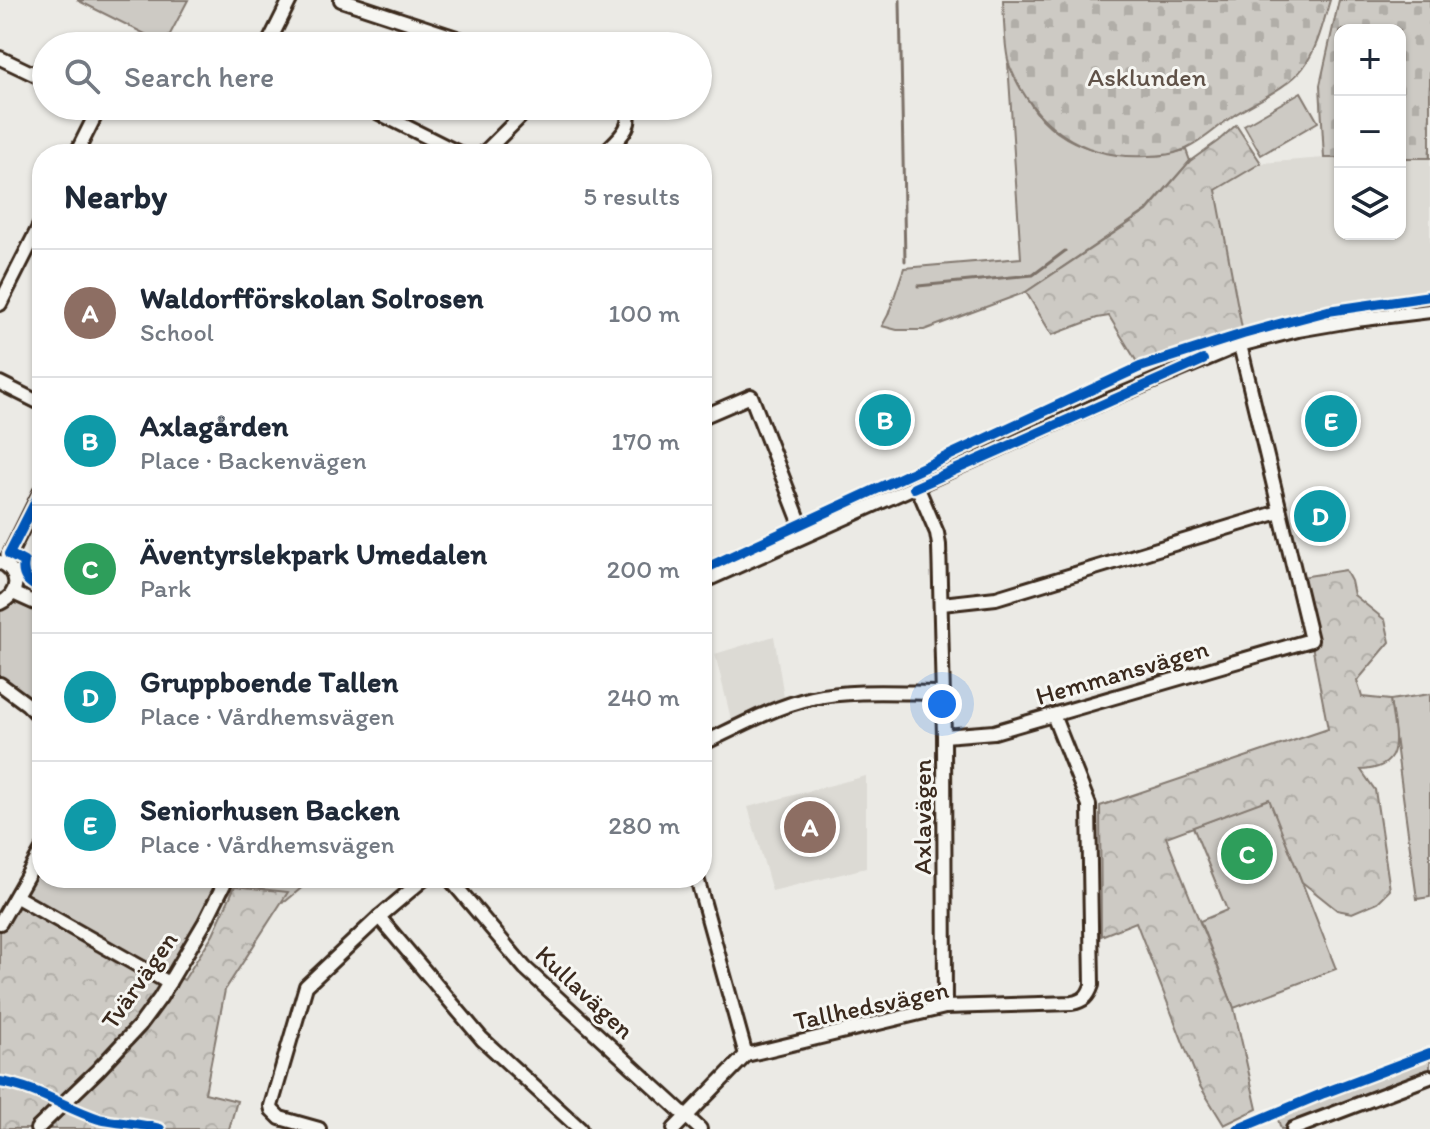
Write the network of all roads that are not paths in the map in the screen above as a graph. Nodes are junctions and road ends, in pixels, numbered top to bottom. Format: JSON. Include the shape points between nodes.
{"nodes":[{"id":1,"x":290,"y":0,"type":"edge"},
{"id":2,"x":341,"y":0,"type":"edge"},
{"id":3,"x":391,"y":0,"type":"edge"},
{"id":4,"x":389,"y":15,"type":"junction"},
{"id":5,"x":274,"y":32,"type":"edge"},
{"id":6,"x":439,"y":32,"type":"edge"},
{"id":7,"x":0,"y":58,"type":"edge"},
{"id":8,"x":32,"y":73,"type":"edge"},
{"id":9,"x":93,"y":120,"type":"edge"},
{"id":10,"x":393,"y":120,"type":"edge"},
{"id":11,"x":517,"y":120,"type":"edge"},
{"id":12,"x":629,"y":120,"type":"edge"},
{"id":13,"x":81,"y":144,"type":"edge"},
{"id":14,"x":441,"y":144,"type":"edge"},
{"id":15,"x":493,"y":144,"type":"edge"},
{"id":16,"x":612,"y":144,"type":"edge"},
{"id":17,"x":32,"y":238,"type":"edge"},
{"id":18,"x":3,"y":289,"type":"edge"},
{"id":19,"x":0,"y":304,"type":"edge"},
{"id":20,"x":1430,"y":311,"type":"edge"},
{"id":21,"x":1240,"y":345,"type":"junction"},
{"id":22,"x":0,"y":383,"type":"edge"},
{"id":23,"x":32,"y":399,"type":"edge"},
{"id":24,"x":712,"y":413,"type":"edge"},
{"id":25,"x":917,"y":486,"type":"junction"},
{"id":26,"x":32,"y":508,"type":"edge"},
{"id":27,"x":1279,"y":512,"type":"junction"},
{"id":28,"x":805,"y":535,"type":"junction"},
{"id":29,"x":3,"y":563,"type":"edge"},
{"id":30,"x":712,"y":577,"type":"edge"},
{"id":31,"x":13,"y":593,"type":"junction"},
{"id":32,"x":32,"y":602,"type":"edge"},
{"id":33,"x":0,"y":603,"type":"edge"},
{"id":34,"x":942,"y":604,"type":"junction"},
{"id":35,"x":0,"y":684,"type":"edge"},
{"id":36,"x":943,"y":693,"type":"junction"},
{"id":37,"x":32,"y":709,"type":"edge"},
{"id":38,"x":1053,"y":715,"type":"junction"},
{"id":39,"x":944,"y":736,"type":"junction"},
{"id":40,"x":712,"y":739,"type":"edge"},
{"id":41,"x":32,"y":869,"type":"edge"},
{"id":42,"x":222,"y":888,"type":"edge"},
{"id":43,"x":413,"y":888,"type":"edge"},
{"id":44,"x":457,"y":888,"type":"edge"},
{"id":45,"x":700,"y":888,"type":"edge"},
{"id":46,"x":17,"y":897,"type":"junction"},
{"id":47,"x":379,"y":917,"type":"junction"},
{"id":48,"x":0,"y":923,"type":"edge"},
{"id":49,"x":169,"y":983,"type":"junction"},
{"id":50,"x":945,"y":1007,"type":"junction"},
{"id":51,"x":746,"y":1055,"type":"junction"},
{"id":52,"x":1430,"y":1077,"type":"edge"},
{"id":53,"x":687,"y":1116,"type":"junction"},
{"id":54,"x":37,"y":1129,"type":"edge"},
{"id":55,"x":319,"y":1129,"type":"edge"},
{"id":56,"x":580,"y":1129,"type":"edge"},
{"id":57,"x":674,"y":1129,"type":"edge"},
{"id":58,"x":700,"y":1129,"type":"edge"},
{"id":59,"x":1293,"y":1129,"type":"edge"}],
"edges":[{"from":1,"to":5,"type":"street"},
{"from":2,"to":4,"type":"street"},
{"from":3,"to":4,"type":"street"},
{"from":4,"to":6,"type":"street"},
{"from":7,"to":8,"type":"street"},
{"from":9,"to":13,"type":"street"},
{"from":10,"to":14,"type":"street"},
{"from":11,"to":15,"type":"street"},
{"from":12,"to":16,"type":"street"},
{"from":17,"to":18,"type":"street"},
{"from":18,"to":19,"type":"street"},
{"from":20,"to":21,"type":"street","via":[[1312,328]]},
{"from":21,"to":25,"type":"street"},
{"from":21,"to":27,"type":"street"},
{"from":22,"to":23,"type":"street"},
{"from":24,"to":28,"type":"street","via":[[751,396]]},
{"from":25,"to":28,"type":"street"},
{"from":25,"to":34,"type":"street","name":"Axlavägen","via":[[939,539]]},
{"from":26,"to":29,"type":"street"},
{"from":27,"to":34,"type":"street","via":[[996,598]]},
{"from":27,"to":38,"type":"street","name":"Hemmansvägen","via":[[1311,640]]},
{"from":28,"to":30,"type":"street"},
{"from":29,"to":31,"type":"street","via":[[14,577]]},
{"from":31,"to":32,"type":"street"},
{"from":31,"to":33,"type":"street"},
{"from":34,"to":36,"type":"street","name":"Axlavägen"},
{"from":35,"to":37,"type":"street"},
{"from":36,"to":39,"type":"street","name":"Axlavägen"},
{"from":36,"to":40,"type":"street","via":[[815,697],[780,707]]},
{"from":38,"to":39,"type":"street","name":"Hemmansvägen","via":[[985,734]]},
{"from":38,"to":50,"type":"street","name":"Tallhedsvägen","via":[[1089,805],[1090,992],[1072,1003]]},
{"from":39,"to":50,"type":"street","name":"Axlavägen"},
{"from":41,"to":46,"type":"street"},
{"from":42,"to":49,"type":"street","name":"Tvärvägen"},
{"from":43,"to":47,"type":"street"},
{"from":44,"to":53,"type":"street","name":"Kullavägen","via":[[525,968]]},
{"from":45,"to":51,"type":"street"},
{"from":46,"to":48,"type":"street"},
{"from":46,"to":49,"type":"street"},
{"from":47,"to":55,"type":"street","via":[[306,986],[272,1100],[275,1115]]},
{"from":47,"to":56,"type":"street","via":[[482,1039]]},
{"from":49,"to":54,"type":"street","name":"Tvärvägen","via":[[140,1025]]},
{"from":50,"to":51,"type":"street","name":"Tallhedsvägen"},
{"from":51,"to":53,"type":"street"},
{"from":52,"to":59,"type":"street"},
{"from":53,"to":57,"type":"street"},
{"from":53,"to":58,"type":"street","name":"Kullavägen"}]}
